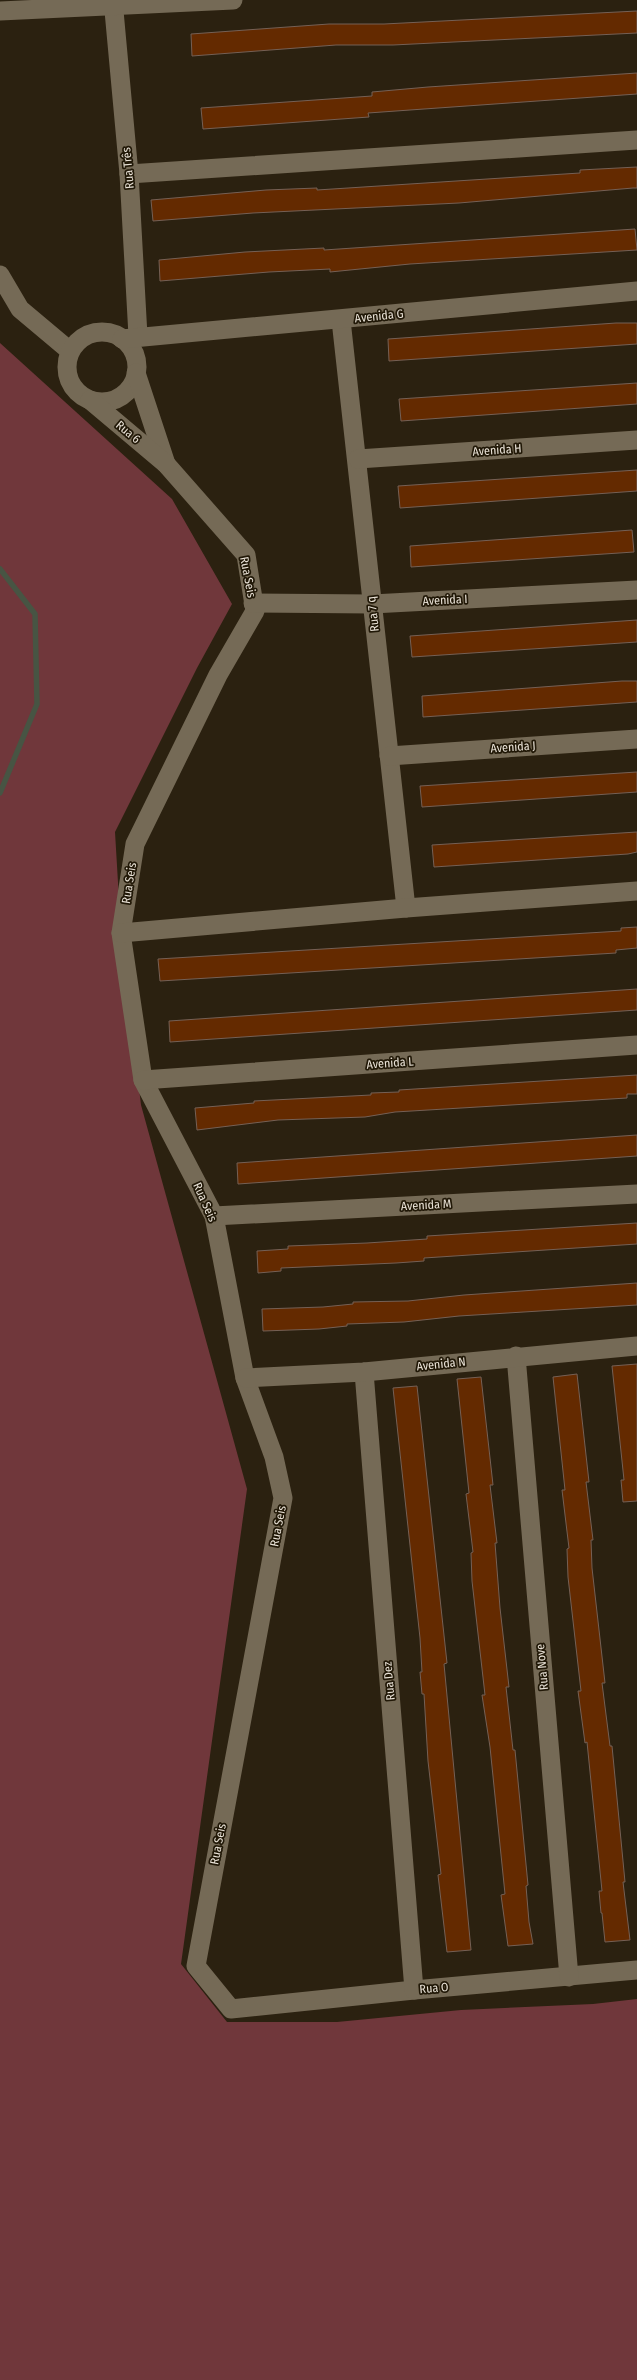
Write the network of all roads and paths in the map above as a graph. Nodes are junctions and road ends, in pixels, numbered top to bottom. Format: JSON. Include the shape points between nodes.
{"nodes":[{"id":1,"x":233,"y":0,"type":"edge"},
{"id":2,"x":113,"y":2,"type":"edge"},
{"id":3,"x":0,"y":11,"type":"edge"},
{"id":4,"x":637,"y":140,"type":"edge"},
{"id":5,"x":129,"y":174,"type":"junction"},
{"id":6,"x":0,"y":275,"type":"edge"},
{"id":7,"x":637,"y":291,"type":"edge"},
{"id":8,"x":341,"y":320,"type":"junction"},
{"id":9,"x":130,"y":337,"type":"junction"},
{"id":10,"x":70,"y":351,"type":"junction"},
{"id":11,"x":136,"y":373,"type":"junction"},
{"id":12,"x":90,"y":400,"type":"junction"},
{"id":13,"x":637,"y":440,"type":"edge"},
{"id":14,"x":358,"y":459,"type":"junction"},
{"id":15,"x":166,"y":464,"type":"junction"},
{"id":16,"x":637,"y":590,"type":"edge"},
{"id":17,"x":253,"y":603,"type":"junction"},
{"id":18,"x":372,"y":604,"type":"junction"},
{"id":19,"x":637,"y":739,"type":"edge"},
{"id":20,"x":389,"y":756,"type":"junction"},
{"id":21,"x":637,"y":891,"type":"edge"},
{"id":22,"x":406,"y":908,"type":"junction"},
{"id":23,"x":121,"y":933,"type":"junction"},
{"id":24,"x":637,"y":1045,"type":"edge"},
{"id":25,"x":143,"y":1080,"type":"junction"},
{"id":26,"x":637,"y":1194,"type":"edge"},
{"id":27,"x":214,"y":1216,"type":"junction"},
{"id":28,"x":637,"y":1346,"type":"edge"},
{"id":29,"x":516,"y":1356,"type":"junction"},
{"id":30,"x":364,"y":1372,"type":"junction"},
{"id":31,"x":245,"y":1378,"type":"junction"},
{"id":32,"x":637,"y":1970,"type":"edge"},
{"id":33,"x":569,"y":1977,"type":"junction"},
{"id":34,"x":414,"y":1990,"type":"junction"},
{"id":35,"x":231,"y":2009,"type":"joint"}],
"edges":[{"from":1,"to":2,"type":"street"},
{"from":2,"to":3,"type":"street"},
{"from":2,"to":5,"type":"street","name":"Rua Três"},
{"from":4,"to":5,"type":"street"},
{"from":5,"to":9,"type":"street","name":"Rua Três"},
{"from":6,"to":10,"type":"street","via":[[20,309]]},
{"from":7,"to":8,"type":"street","name":"Avenida G"},
{"from":8,"to":9,"type":"street","name":"Avenida G"},
{"from":8,"to":14,"type":"street","name":"Rua 7 q"},
{"from":9,"to":10,"type":"street","via":[[103,332],[93,333],[84,337]]},
{"from":9,"to":11,"type":"street"},
{"from":10,"to":12,"type":"street","via":[[67,360],[69,380],[74,389]]},
{"from":11,"to":12,"type":"street","via":[[127,391],[119,397],[110,401]]},
{"from":11,"to":15,"type":"street"},
{"from":12,"to":15,"type":"street","name":"Rua 6"},
{"from":13,"to":14,"type":"street","name":"Avenida H"},
{"from":14,"to":18,"type":"street","name":"Rua 7 q"},
{"from":15,"to":17,"type":"street","name":"Rua Seis","via":[[246,555]]},
{"from":16,"to":18,"type":"street","name":"Avenida I"},
{"from":17,"to":18,"type":"street","name":"Avenida I"},
{"from":17,"to":23,"type":"street","name":"Rua Seis","via":[[255,611],[218,675],[135,844]]},
{"from":18,"to":20,"type":"street","name":"Rua 7 q"},
{"from":19,"to":20,"type":"street","name":"Avenida J"},
{"from":20,"to":22,"type":"street","name":"Rua 7 q"},
{"from":21,"to":22,"type":"street"},
{"from":22,"to":23,"type":"street"},
{"from":23,"to":25,"type":"street","name":"Rua Seis"},
{"from":24,"to":25,"type":"street","name":"Avenida L"},
{"from":25,"to":27,"type":"street","name":"Rua Seis"},
{"from":26,"to":27,"type":"street","name":"Avenida M"},
{"from":27,"to":31,"type":"street","name":"Rua Seis"},
{"from":28,"to":29,"type":"street","name":"Avenida N"},
{"from":29,"to":30,"type":"street","name":"Avenida N"},
{"from":29,"to":33,"type":"street","name":"Rua Nove"},
{"from":30,"to":31,"type":"street","name":"Avenida N"},
{"from":30,"to":34,"type":"street","name":"Rua Dez"},
{"from":31,"to":35,"type":"street","name":"Rua Seis","via":[[274,1457],[283,1498],[196,1966]]},
{"from":32,"to":33,"type":"street","name":"Rua O"},
{"from":33,"to":34,"type":"street","name":"Rua O"},
{"from":34,"to":35,"type":"street","name":"Rua O"}]}
